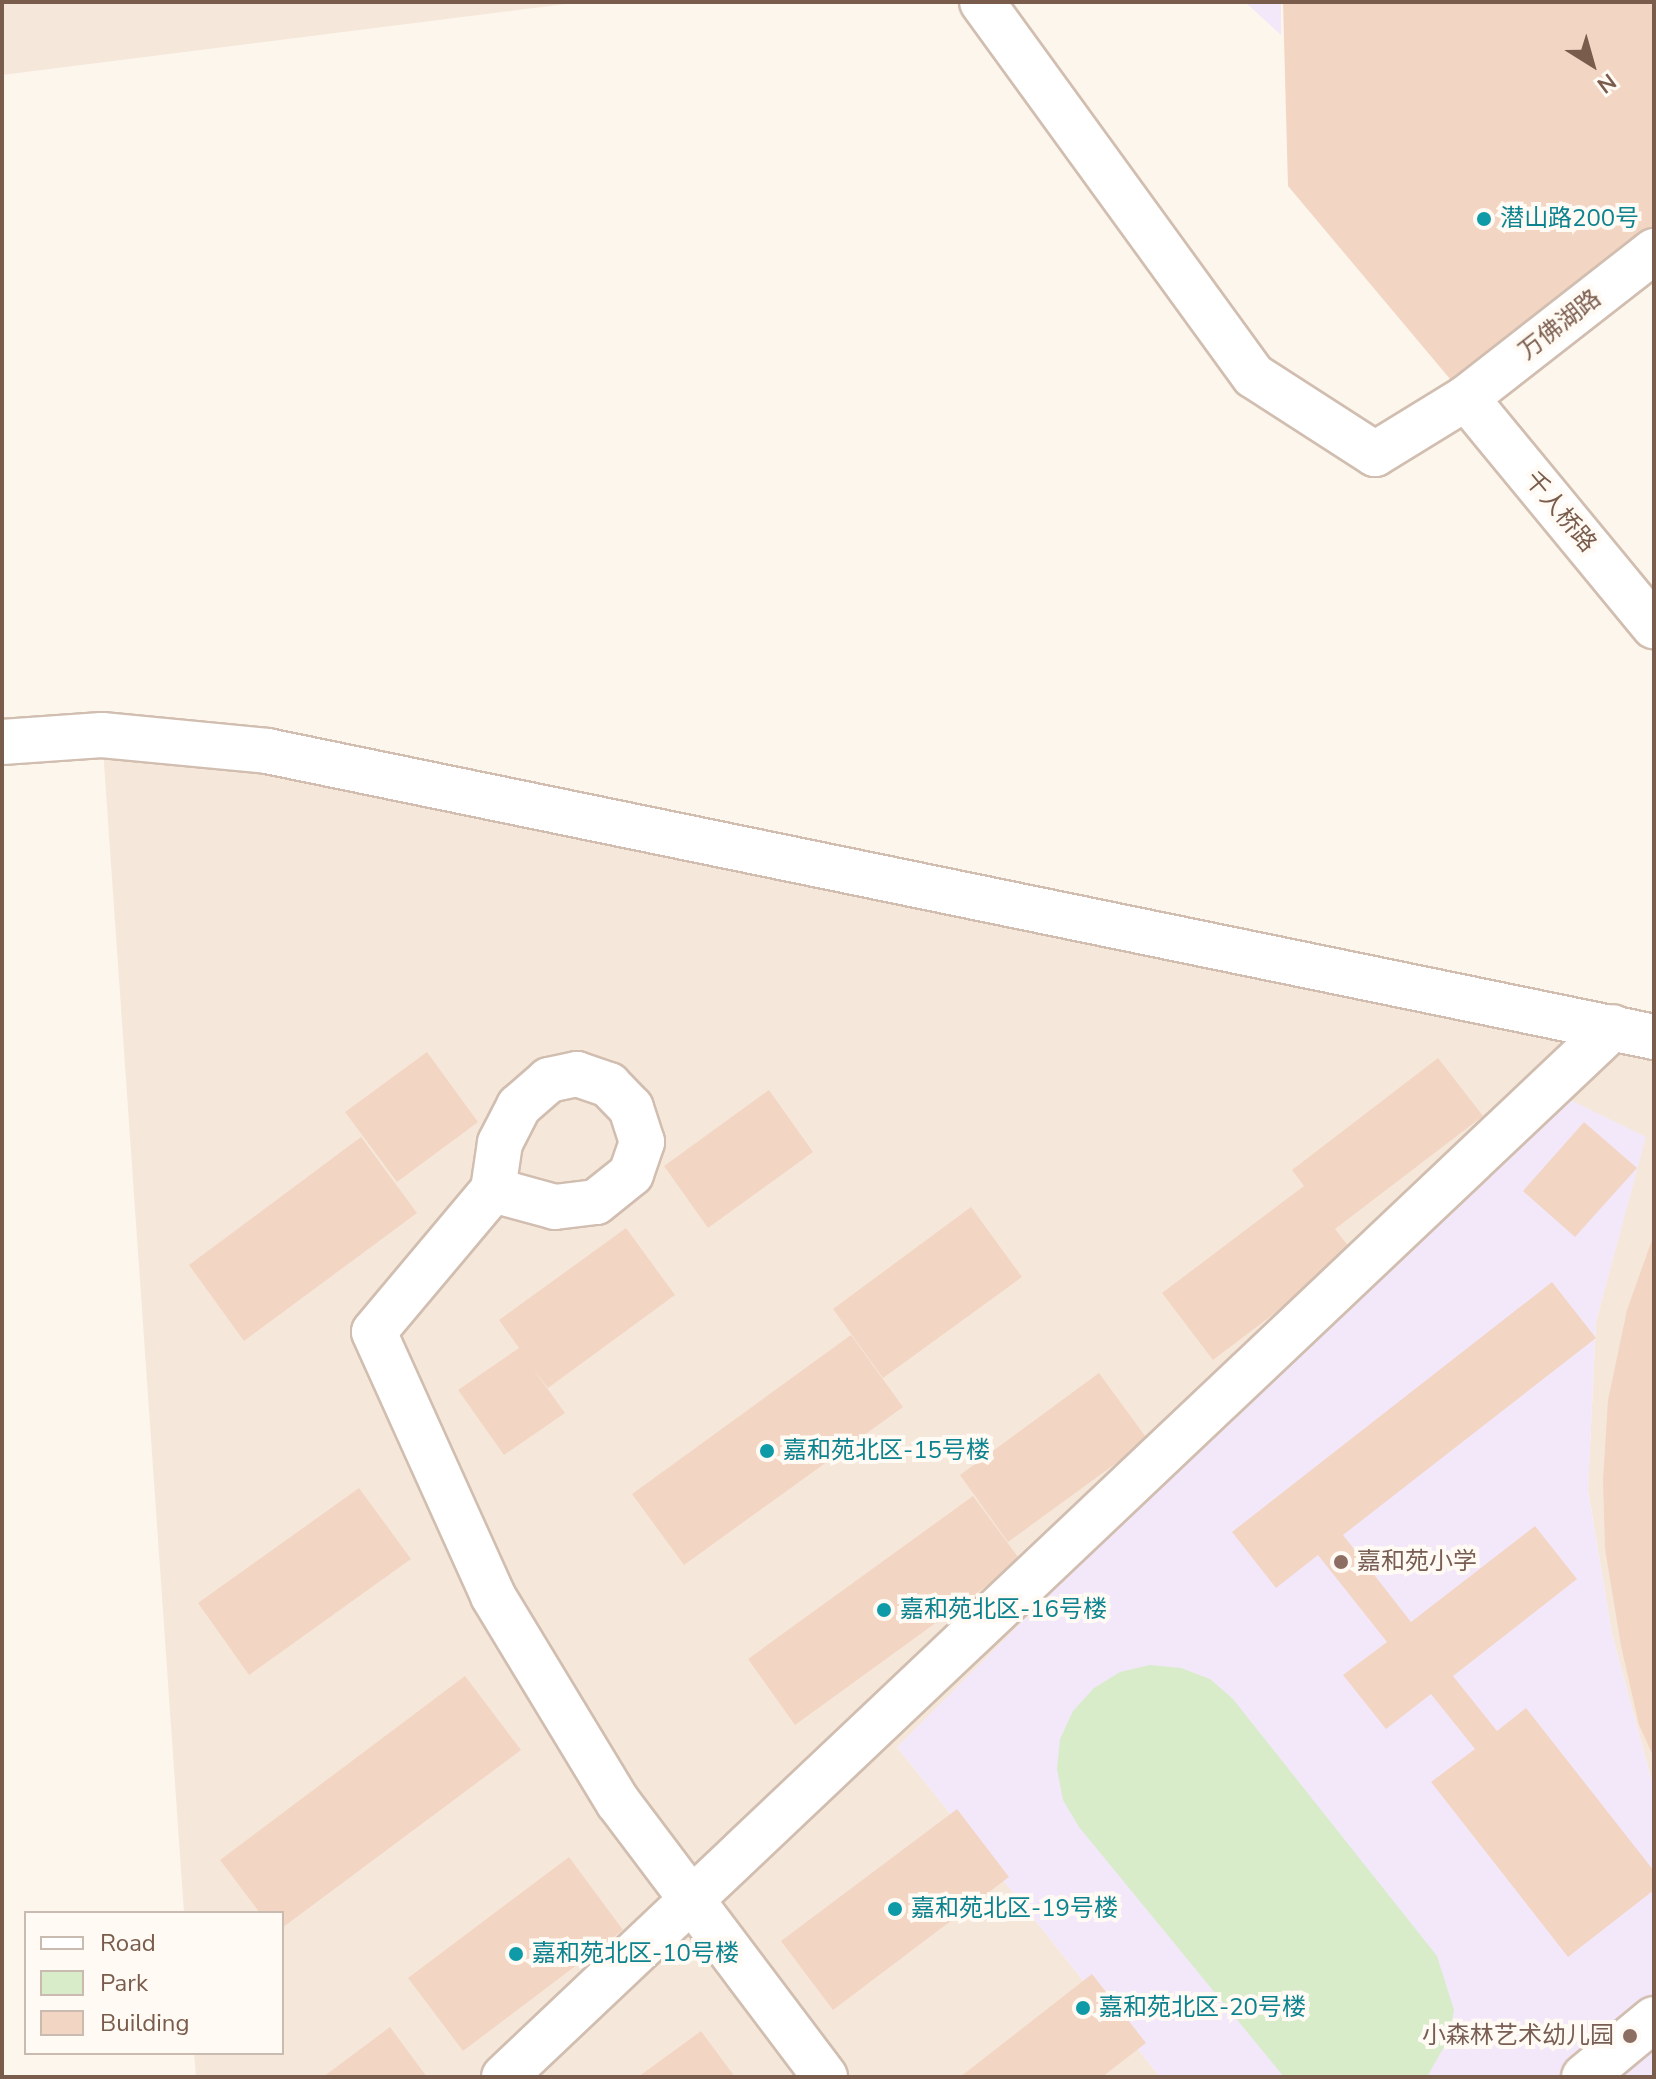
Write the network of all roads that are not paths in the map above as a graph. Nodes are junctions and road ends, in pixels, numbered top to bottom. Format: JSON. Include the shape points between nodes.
{"nodes":[{"id":1,"x":982,"y":2,"type":"edge"},
{"id":2,"x":1654,"y":251,"type":"edge"},
{"id":3,"x":1466,"y":398,"type":"junction"},
{"id":4,"x":1654,"y":626,"type":"edge"},
{"id":5,"x":2,"y":742,"type":"edge"},
{"id":6,"x":1633,"y":1032,"type":"edge"},
{"id":7,"x":493,"y":1190,"type":"dead end"},
{"id":8,"x":689,"y":1897,"type":"junction"},
{"id":9,"x":1654,"y":2019,"type":"edge"},
{"id":10,"x":504,"y":2077,"type":"edge"},
{"id":11,"x":825,"y":2077,"type":"edge"},
{"id":12,"x":1584,"y":2077,"type":"edge"}],
"edges":[{"from":1,"to":3,"type":"street","name":"万佛湖路","via":[[1254,376],[1375,454]]},
{"from":2,"to":3,"type":"street","name":"万佛湖路"},
{"from":3,"to":4,"type":"street","name":"千人桥路"},
{"from":5,"to":6,"type":"street","via":[[102,735],[267,751]]},
{"from":6,"to":8,"type":"street"},
{"from":7,"to":8,"type":"street","via":[[374,1332],[493,1596],[618,1802]]},
{"from":8,"to":10,"type":"street"},
{"from":8,"to":11,"type":"street"},
{"from":9,"to":12,"type":"street"}]}
